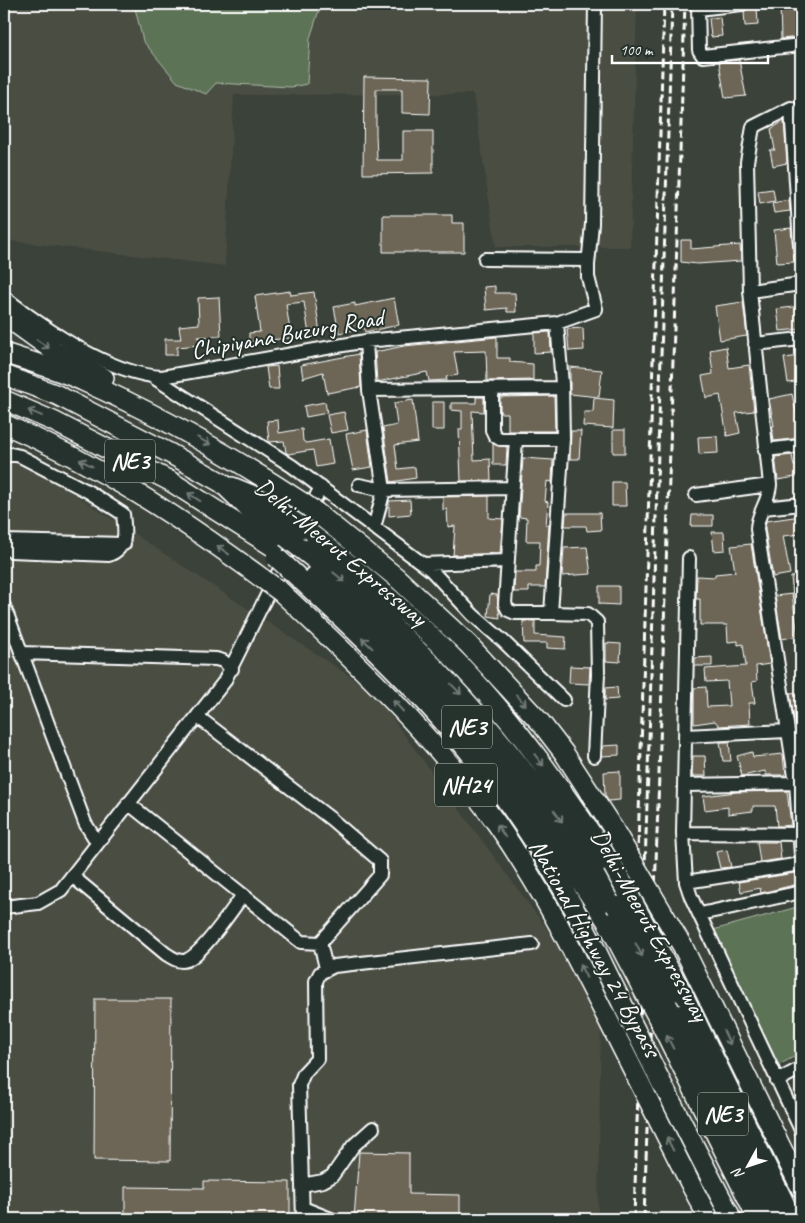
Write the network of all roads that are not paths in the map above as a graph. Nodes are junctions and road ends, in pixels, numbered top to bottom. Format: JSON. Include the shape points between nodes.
{"nodes":[{"id":1,"x":595,"y":4,"type":"edge"},
{"id":2,"x":742,"y":4,"type":"edge"},
{"id":3,"x":698,"y":7,"type":"edge"},
{"id":4,"x":801,"y":45,"type":"edge"},
{"id":5,"x":801,"y":257,"type":"edge"},
{"id":6,"x":485,"y":259,"type":"dead end"},
{"id":7,"x":588,"y":260,"type":"junction"},
{"id":8,"x":801,"y":284,"type":"edge"},
{"id":9,"x":750,"y":291,"type":"junction"},
{"id":10,"x":4,"y":297,"type":"edge"},
{"id":11,"x":4,"y":315,"type":"edge"},
{"id":12,"x":556,"y":323,"type":"junction"},
{"id":13,"x":801,"y":339,"type":"edge"},
{"id":14,"x":366,"y":340,"type":"junction"},
{"id":15,"x":755,"y":344,"type":"junction"},
{"id":16,"x":4,"y":353,"type":"edge"},
{"id":17,"x":4,"y":375,"type":"edge"},
{"id":18,"x":153,"y":377,"type":"junction"},
{"id":19,"x":562,"y":388,"type":"junction"},
{"id":20,"x":492,"y":389,"type":"junction"},
{"id":21,"x":369,"y":390,"type":"junction"},
{"id":22,"x":4,"y":400,"type":"edge"},
{"id":23,"x":4,"y":424,"type":"edge"},
{"id":24,"x":184,"y":431,"type":"junction"},
{"id":25,"x":516,"y":439,"type":"junction"},
{"id":26,"x":562,"y":439,"type":"junction"},
{"id":27,"x":801,"y":446,"type":"edge"},
{"id":28,"x":766,"y":450,"type":"junction"},
{"id":29,"x":4,"y":457,"type":"edge"},
{"id":30,"x":359,"y":485,"type":"dead end"},
{"id":31,"x":770,"y":485,"type":"junction"},
{"id":32,"x":321,"y":487,"type":"junction"},
{"id":33,"x":513,"y":488,"type":"junction"},
{"id":34,"x":384,"y":490,"type":"junction"},
{"id":35,"x":696,"y":495,"type":"dead end"},
{"id":36,"x":801,"y":504,"type":"edge"},
{"id":37,"x":764,"y":508,"type":"junction"},
{"id":38,"x":374,"y":528,"type":"junction"},
{"id":39,"x":4,"y":542,"type":"edge"},
{"id":40,"x":291,"y":547,"type":"junction"},
{"id":41,"x":689,"y":558,"type":"dead end"},
{"id":42,"x":507,"y":560,"type":"junction"},
{"id":43,"x":423,"y":564,"type":"junction"},
{"id":44,"x":4,"y":606,"type":"edge"},
{"id":45,"x":552,"y":613,"type":"junction"},
{"id":46,"x":21,"y":653,"type":"junction"},
{"id":47,"x":232,"y":669,"type":"junction"},
{"id":48,"x":564,"y":700,"type":"dead end"},
{"id":49,"x":198,"y":716,"type":"junction"},
{"id":50,"x":787,"y":731,"type":"junction"},
{"id":51,"x":686,"y":736,"type":"junction"},
{"id":52,"x":594,"y":756,"type":"dead end"},
{"id":53,"x":685,"y":785,"type":"junction"},
{"id":54,"x":798,"y":792,"type":"edge"},
{"id":55,"x":128,"y":803,"type":"junction"},
{"id":56,"x":683,"y":833,"type":"junction"},
{"id":57,"x":800,"y":834,"type":"edge"},
{"id":58,"x":97,"y":842,"type":"junction"},
{"id":59,"x":801,"y":855,"type":"edge"},
{"id":60,"x":801,"y":864,"type":"edge"},
{"id":61,"x":72,"y":876,"type":"junction"},
{"id":62,"x":686,"y":882,"type":"junction"},
{"id":63,"x":801,"y":892,"type":"edge"},
{"id":64,"x":243,"y":895,"type":"junction"},
{"id":65,"x":4,"y":907,"type":"edge"},
{"id":66,"x":702,"y":914,"type":"junction"},
{"id":67,"x":320,"y":943,"type":"junction"},
{"id":68,"x":532,"y":944,"type":"dead end"},
{"id":69,"x":326,"y":968,"type":"junction"},
{"id":70,"x":664,"y":1015,"type":"junction"},
{"id":71,"x":801,"y":1068,"type":"edge"},
{"id":72,"x":777,"y":1081,"type":"junction"},
{"id":73,"x":374,"y":1128,"type":"dead end"},
{"id":74,"x":801,"y":1130,"type":"edge"},
{"id":75,"x":302,"y":1186,"type":"junction"},
{"id":76,"x":801,"y":1188,"type":"edge"},
{"id":77,"x":303,"y":1214,"type":"edge"},
{"id":78,"x":331,"y":1219,"type":"edge"},
{"id":79,"x":709,"y":1219,"type":"edge"},
{"id":80,"x":732,"y":1219,"type":"edge"},
{"id":81,"x":758,"y":1219,"type":"edge"},
{"id":82,"x":776,"y":1219,"type":"edge"},
{"id":83,"x":792,"y":1219,"type":"edge"}],
"edges":[{"from":1,"to":7,"type":"street","via":[[592,224]]},
{"from":2,"to":3,"type":"street"},
{"from":3,"to":4,"type":"street","via":[[698,50],[703,56]]},
{"from":5,"to":9,"type":"street","via":[[791,108],[757,124],[751,134],[748,162]]},
{"from":6,"to":7,"type":"street"},
{"from":7,"to":12,"type":"street","name":"Chipiyana Buzurg Road","via":[[588,278],[596,309]]},
{"from":8,"to":9,"type":"street"},
{"from":9,"to":15,"type":"street"},
{"from":10,"to":18,"type":"street","name":"Chipiyana Buzurg Road","via":[[73,345],[131,371]]},
{"from":11,"to":24,"type":"highway","one_way":true,"via":[[54,351],[163,410]]},
{"from":12,"to":14,"type":"street","name":"Chipiyana Buzurg Road"},
{"from":12,"to":19,"type":"street"},
{"from":13,"to":15,"type":"street"},
{"from":14,"to":18,"type":"street","name":"Chipiyana Buzurg Road","via":[[174,376]]},
{"from":14,"to":21,"type":"street"},
{"from":15,"to":28,"type":"street"},
{"from":16,"to":24,"type":"highway","via":[[82,380]]},
{"from":17,"to":40,"type":"highway","name":"Delhi-Meerut Expressway","number":"NE3","via":[[57,395],[222,483]]},
{"from":18,"to":32,"type":"street"},
{"from":19,"to":20,"type":"street"},
{"from":19,"to":26,"type":"street"},
{"from":20,"to":21,"type":"street"},
{"from":20,"to":25,"type":"street","via":[[492,430],[500,439]]},
{"from":21,"to":34,"type":"street"},
{"from":40,"to":22,"type":"highway","name":"Delhi-Meerut Expressway","number":"NE3","one_way":true,"via":[[250,533],[170,481],[53,421]]},
{"from":79,"to":23,"type":"highway","name":"National Highway 24 Bypass","number":"NH24","one_way":true,"bridge":true,"via":[[557,920],[496,823],[438,750],[352,658],[263,578],[151,499],[54,446]]},
{"from":24,"to":76,"type":"highway","one_way":true,"bridge":true,"via":[[310,508],[396,577],[468,644],[524,703],[564,753],[683,947]]},
{"from":25,"to":26,"type":"street"},
{"from":25,"to":33,"type":"street"},
{"from":26,"to":45,"type":"street"},
{"from":27,"to":28,"type":"street"},
{"from":28,"to":31,"type":"street"},
{"from":29,"to":39,"type":"street","via":[[10,454],[20,456],[116,508],[124,514],[124,544],[120,551],[109,555],[11,551]]},
{"from":30,"to":34,"type":"street"},
{"from":31,"to":35,"type":"street"},
{"from":31,"to":37,"type":"street"},
{"from":32,"to":38,"type":"street"},
{"from":32,"to":47,"type":"street"},
{"from":33,"to":34,"type":"street"},
{"from":33,"to":42,"type":"street"},
{"from":34,"to":38,"type":"street"},
{"from":36,"to":37,"type":"street"},
{"from":37,"to":50,"type":"street","via":[[757,529]]},
{"from":38,"to":43,"type":"street"},
{"from":40,"to":70,"type":"highway","name":"Delhi-Meerut Expressway","number":"NE3","bridge":true,"via":[[401,654],[506,774],[612,915]]},
{"from":80,"to":40,"type":"highway","one_way":true,"bridge":true,"via":[[580,918],[510,805],[483,769]]},
{"from":40,"to":83,"type":"highway","one_way":true,"bridge":true,"via":[[404,610],[464,668],[560,787],[613,866],[682,993]]},
{"from":41,"to":51,"type":"street"},
{"from":42,"to":43,"type":"street"},
{"from":42,"to":45,"type":"street","via":[[505,604],[508,610],[515,613]]},
{"from":43,"to":48,"type":"street"},
{"from":44,"to":46,"type":"street"},
{"from":45,"to":52,"type":"street","via":[[588,614],[597,622]]},
{"from":46,"to":47,"type":"street","via":[[216,658]]},
{"from":46,"to":58,"type":"street","via":[[85,823]]},
{"from":47,"to":49,"type":"street"},
{"from":49,"to":55,"type":"street"},
{"from":49,"to":67,"type":"street","via":[[380,861],[380,875]]},
{"from":50,"to":51,"type":"street"},
{"from":50,"to":54,"type":"street"},
{"from":51,"to":53,"type":"street"},
{"from":53,"to":54,"type":"street"},
{"from":53,"to":56,"type":"street"},
{"from":54,"to":57,"type":"street"},
{"from":55,"to":58,"type":"street"},
{"from":55,"to":64,"type":"street"},
{"from":56,"to":57,"type":"street"},
{"from":56,"to":62,"type":"street"},
{"from":57,"to":59,"type":"street"},
{"from":58,"to":61,"type":"street"},
{"from":60,"to":62,"type":"street"},
{"from":61,"to":64,"type":"street","via":[[177,961],[187,960],[197,953]]},
{"from":61,"to":65,"type":"street","via":[[61,890],[38,903]]},
{"from":62,"to":66,"type":"street"},
{"from":63,"to":66,"type":"street"},
{"from":64,"to":67,"type":"street","via":[[301,942]]},
{"from":66,"to":72,"type":"street"},
{"from":67,"to":69,"type":"street"},
{"from":68,"to":69,"type":"street"},
{"from":69,"to":75,"type":"street","via":[[316,981],[316,1059],[299,1085]]},
{"from":81,"to":70,"type":"highway","name":"Delhi-Meerut Expressway","number":"NE3","one_way":true},
{"from":70,"to":82,"type":"highway","name":"Delhi-Meerut Expressway","number":"NE3"},
{"from":71,"to":72,"type":"street"},
{"from":72,"to":74,"type":"street"},
{"from":73,"to":75,"type":"street","via":[[353,1146],[332,1176]]},
{"from":75,"to":77,"type":"street"},
{"from":77,"to":78,"type":"street"}]}
